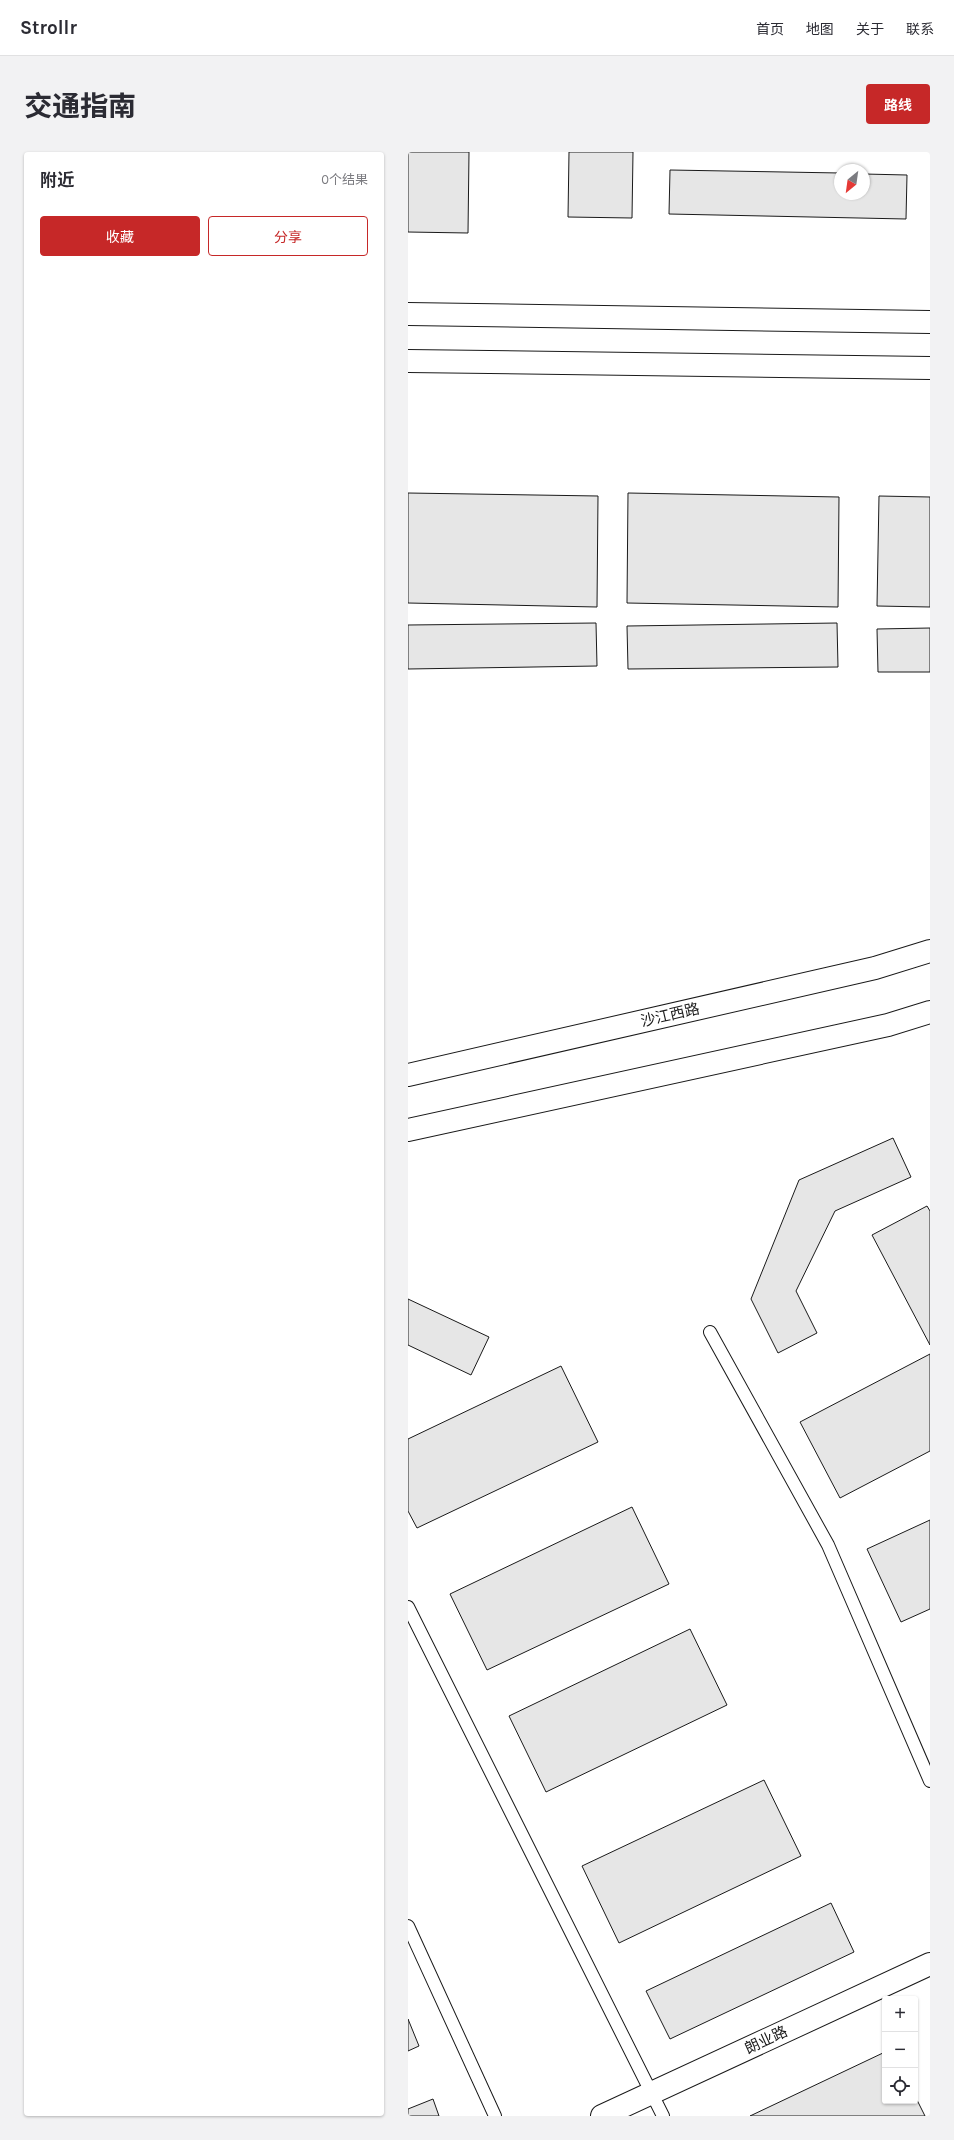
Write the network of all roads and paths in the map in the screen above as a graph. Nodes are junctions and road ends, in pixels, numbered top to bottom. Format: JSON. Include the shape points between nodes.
{"nodes":[{"id":1,"x":408,"y":314,"type":"edge"},
{"id":2,"x":930,"y":322,"type":"edge"},
{"id":3,"x":408,"y":361,"type":"edge"},
{"id":4,"x":930,"y":368,"type":"edge"},
{"id":5,"x":930,"y":951,"type":"edge"},
{"id":6,"x":930,"y":1012,"type":"edge"},
{"id":7,"x":408,"y":1075,"type":"edge"},
{"id":8,"x":408,"y":1130,"type":"edge"},
{"id":9,"x":710,"y":1332,"type":"dead end"},
{"id":10,"x":408,"y":1607,"type":"edge"},
{"id":11,"x":930,"y":1781,"type":"edge"},
{"id":12,"x":408,"y":1926,"type":"edge"},
{"id":13,"x":930,"y":1964,"type":"edge"},
{"id":14,"x":652,"y":2093,"type":"junction"},
{"id":15,"x":495,"y":2116,"type":"edge"},
{"id":16,"x":602,"y":2116,"type":"edge"},
{"id":17,"x":663,"y":2116,"type":"edge"}],
"edges":[{"from":1,"to":2,"type":"street"},
{"from":3,"to":4,"type":"street"},
{"from":5,"to":7,"type":"street","name":"沙江西路","via":[[875,968]]},
{"from":6,"to":8,"type":"street","via":[[888,1025]]},
{"from":9,"to":11,"type":"lane","via":[[828,1544]]},
{"from":10,"to":14,"type":"lane"},
{"from":12,"to":15,"type":"lane"},
{"from":13,"to":14,"type":"street","name":"朗业路"},
{"from":14,"to":16,"type":"street","name":"朗业路"},
{"from":14,"to":17,"type":"lane"}]}
